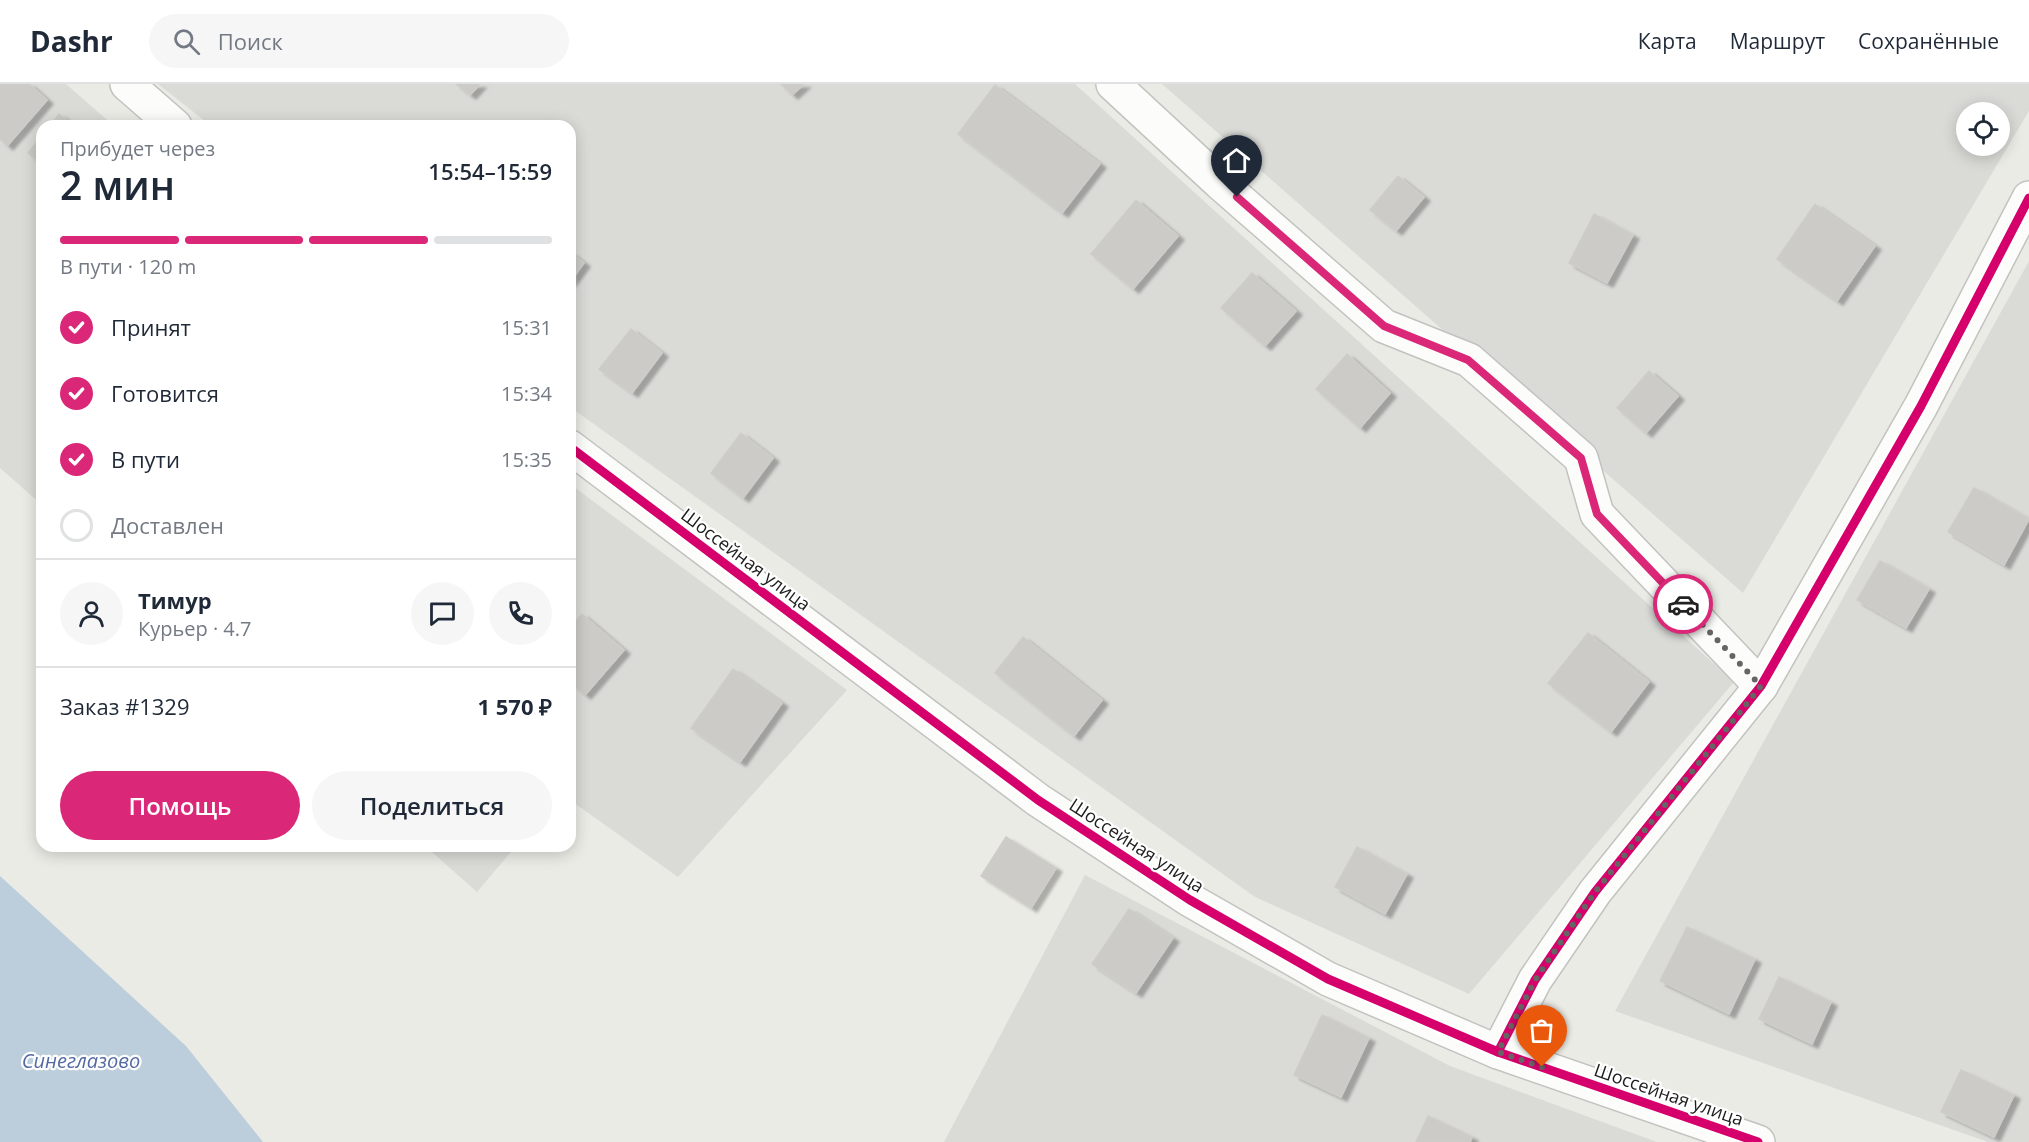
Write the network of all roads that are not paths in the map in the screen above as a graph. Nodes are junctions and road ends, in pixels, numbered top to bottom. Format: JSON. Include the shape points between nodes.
{"nodes":[{"id":1,"x":127,"y":84,"type":"edge"},
{"id":2,"x":1113,"y":84,"type":"edge"},
{"id":3,"x":168,"y":120,"type":"edge"},
{"id":4,"x":2029,"y":198,"type":"edge"},
{"id":5,"x":576,"y":452,"type":"edge"},
{"id":6,"x":1761,"y":686,"type":"junction"},
{"id":7,"x":1498,"y":1052,"type":"junction"},
{"id":8,"x":1758,"y":1142,"type":"edge"}],
"edges":[{"from":1,"to":3,"type":"street"},
{"from":2,"to":6,"type":"street","via":[[1384,326],[1468,360],[1581,458],[1597,514]]},
{"from":4,"to":6,"type":"street","via":[[1921,406]]},
{"from":5,"to":7,"type":"street","name":"Шоссейная улица","via":[[1038,800],[1190,900],[1328,979]]},
{"from":6,"to":7,"type":"street","via":[[1595,892],[1535,980]]},
{"from":7,"to":8,"type":"street","name":"Шоссейная улица"}]}
